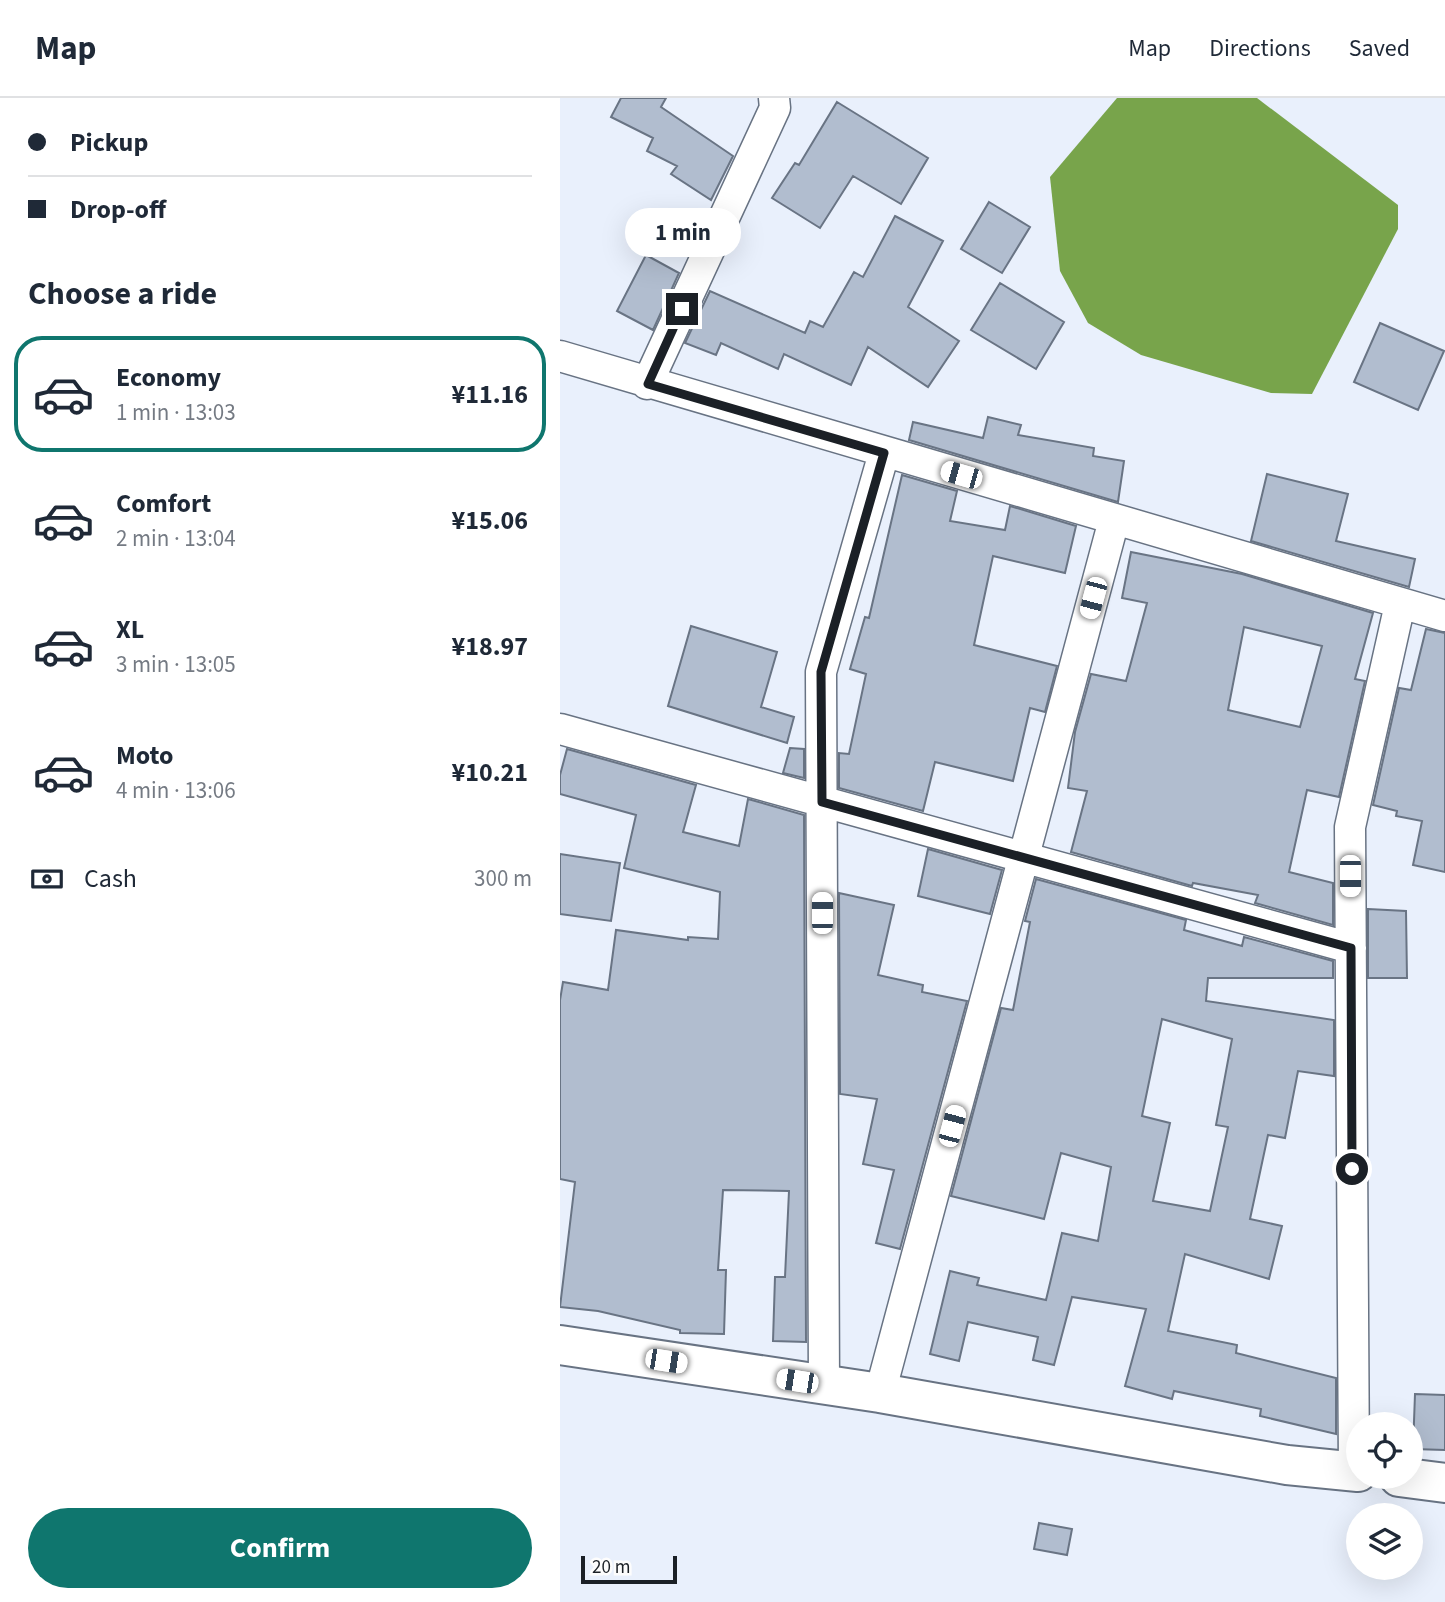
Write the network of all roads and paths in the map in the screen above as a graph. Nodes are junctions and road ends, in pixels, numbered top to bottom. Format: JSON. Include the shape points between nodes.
{"nodes":[{"id":1,"x":774,"y":98,"type":"edge"},
{"id":2,"x":560,"y":356,"type":"edge"},
{"id":3,"x":648,"y":384,"type":"junction"},
{"id":4,"x":884,"y":453,"type":"junction"},
{"id":5,"x":1114,"y":520,"type":"junction"},
{"id":6,"x":1401,"y":604,"type":"junction"},
{"id":7,"x":1445,"y":617,"type":"edge"},
{"id":8,"x":560,"y":729,"type":"edge"},
{"id":9,"x":822,"y":802,"type":"junction"},
{"id":10,"x":1024,"y":858,"type":"junction"},
{"id":11,"x":1351,"y":948,"type":"junction"},
{"id":12,"x":560,"y":1345,"type":"edge"},
{"id":13,"x":824,"y":1385,"type":"junction"},
{"id":14,"x":880,"y":1394,"type":"junction"},
{"id":15,"x":1355,"y":1412,"type":"edge"},
{"id":16,"x":1346,"y":1471,"type":"edge"},
{"id":17,"x":1423,"y":1480,"type":"edge"},
{"id":18,"x":1445,"y":1483,"type":"edge"}],
"edges":[{"from":1,"to":3,"type":"street","via":[[775,108]]},
{"from":2,"to":3,"type":"street"},
{"from":3,"to":4,"type":"street"},
{"from":4,"to":5,"type":"street"},
{"from":4,"to":9,"type":"street","via":[[821,672]]},
{"from":5,"to":6,"type":"street"},
{"from":5,"to":10,"type":"street"},
{"from":6,"to":7,"type":"street"},
{"from":6,"to":11,"type":"street","via":[[1350,827]]},
{"from":8,"to":9,"type":"street"},
{"from":9,"to":10,"type":"street"},
{"from":9,"to":13,"type":"street"},
{"from":10,"to":11,"type":"street"},
{"from":10,"to":14,"type":"street"},
{"from":11,"to":15,"type":"street"},
{"from":12,"to":13,"type":"street"},
{"from":13,"to":14,"type":"street"},
{"from":14,"to":16,"type":"street","via":[[1287,1465]]},
{"from":17,"to":18,"type":"street"}]}
